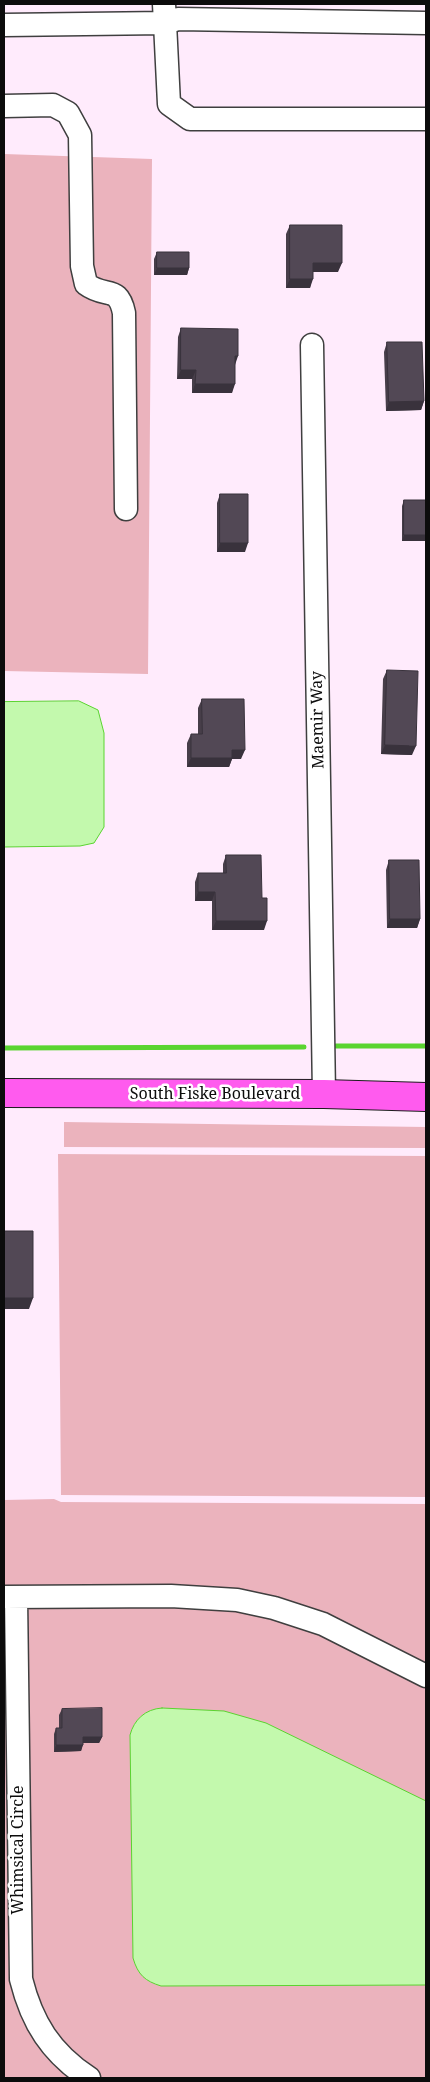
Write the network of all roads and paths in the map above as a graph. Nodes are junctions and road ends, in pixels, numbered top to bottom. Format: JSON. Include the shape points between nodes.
{"nodes":[{"id":1,"x":165,"y":14,"type":"edge"},
{"id":2,"x":426,"y":23,"type":"edge"},
{"id":3,"x":4,"y":25,"type":"edge"},
{"id":4,"x":4,"y":106,"type":"edge"},
{"id":5,"x":426,"y":119,"type":"edge"},
{"id":6,"x":312,"y":345,"type":"dead end"},
{"id":7,"x":126,"y":509,"type":"dead end"},
{"id":8,"x":4,"y":1092,"type":"edge"},
{"id":9,"x":324,"y":1094,"type":"junction"},
{"id":10,"x":426,"y":1097,"type":"edge"},
{"id":11,"x":10,"y":1597,"type":"edge"},
{"id":12,"x":426,"y":1676,"type":"edge"},
{"id":13,"x":89,"y":2078,"type":"edge"}],
"edges":[{"from":1,"to":2,"type":"street","via":[[178,19]]},
{"from":1,"to":3,"type":"street"},
{"from":1,"to":5,"type":"street","via":[[169,104],[190,119]]},
{"from":4,"to":7,"type":"street","via":[[52,105],[68,113],[80,135],[82,266],[86,284],[97,292],[114,294],[122,301],[124,314]]},
{"from":6,"to":9,"type":"street","name":"Maemir Way"},
{"from":8,"to":9,"type":"main road","name":"South Fiske Boulevard"},
{"from":9,"to":10,"type":"main road","name":"South Fiske Boulevard"},
{"from":11,"to":12,"type":"street","name":"Whimsical Circle","via":[[180,1596],[237,1600],[323,1624]]},
{"from":11,"to":13,"type":"street","name":"Whimsical Circle","via":[[21,1979],[35,2020],[48,2040],[59,2056]]}]}
